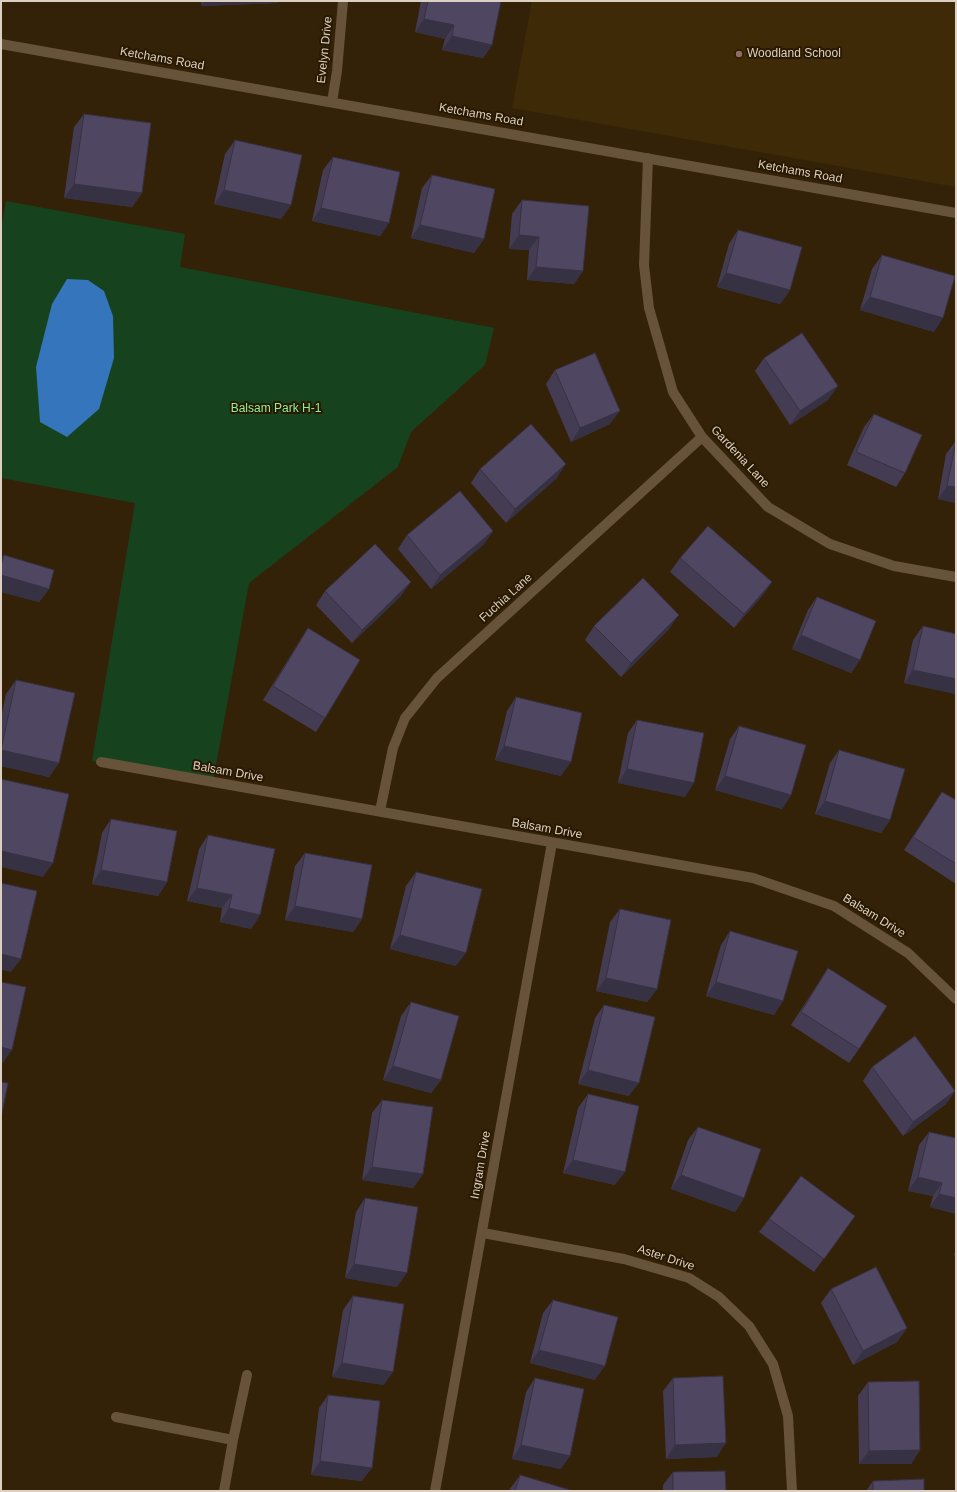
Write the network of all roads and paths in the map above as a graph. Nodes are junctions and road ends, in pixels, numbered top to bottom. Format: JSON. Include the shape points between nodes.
{"nodes":[{"id":1,"x":343,"y":1,"type":"edge"},
{"id":2,"x":1,"y":44,"type":"edge"},
{"id":3,"x":332,"y":102,"type":"junction"},
{"id":4,"x":648,"y":158,"type":"junction"},
{"id":5,"x":956,"y":213,"type":"edge"},
{"id":6,"x":702,"y":437,"type":"junction"},
{"id":7,"x":956,"y":577,"type":"edge"},
{"id":8,"x":101,"y":762,"type":"dead end"},
{"id":9,"x":380,"y":812,"type":"junction"},
{"id":10,"x":552,"y":843,"type":"junction"},
{"id":11,"x":956,"y":999,"type":"edge"},
{"id":12,"x":483,"y":1233,"type":"junction"},
{"id":13,"x":247,"y":1376,"type":"dead end"},
{"id":14,"x":116,"y":1417,"type":"dead end"},
{"id":15,"x":233,"y":1440,"type":"junction"},
{"id":16,"x":224,"y":1491,"type":"edge"},
{"id":17,"x":435,"y":1491,"type":"edge"},
{"id":18,"x":792,"y":1491,"type":"edge"}],
"edges":[{"from":1,"to":3,"type":"street","name":"Evelyn Drive"},
{"from":2,"to":3,"type":"street","name":"Ketchams Road"},
{"from":3,"to":4,"type":"street","name":"Ketchams Road"},
{"from":4,"to":5,"type":"street","name":"Ketchams Road"},
{"from":4,"to":6,"type":"street","name":"Gardenia Lane","via":[[644,265],[649,308],[673,392]]},
{"from":6,"to":7,"type":"street","name":"Gardenia Lane","via":[[768,507],[830,544],[894,566]]},
{"from":6,"to":9,"type":"street","name":"Fuchia Lane","via":[[437,678],[405,718],[393,748]]},
{"from":8,"to":9,"type":"street","name":"Balsam Drive"},
{"from":9,"to":10,"type":"street","name":"Balsam Drive"},
{"from":10,"to":11,"type":"street","name":"Balsam Drive","via":[[753,878],[834,906],[908,953]]},
{"from":10,"to":12,"type":"street","name":"Ingram Drive"},
{"from":12,"to":17,"type":"street","name":"Ingram Drive"},
{"from":12,"to":18,"type":"street","name":"Aster Drive","via":[[624,1259],[689,1278],[719,1297],[749,1326],[773,1364],[788,1416]]},
{"from":13,"to":15,"type":"street"},
{"from":14,"to":15,"type":"street"},
{"from":15,"to":16,"type":"street"}]}
